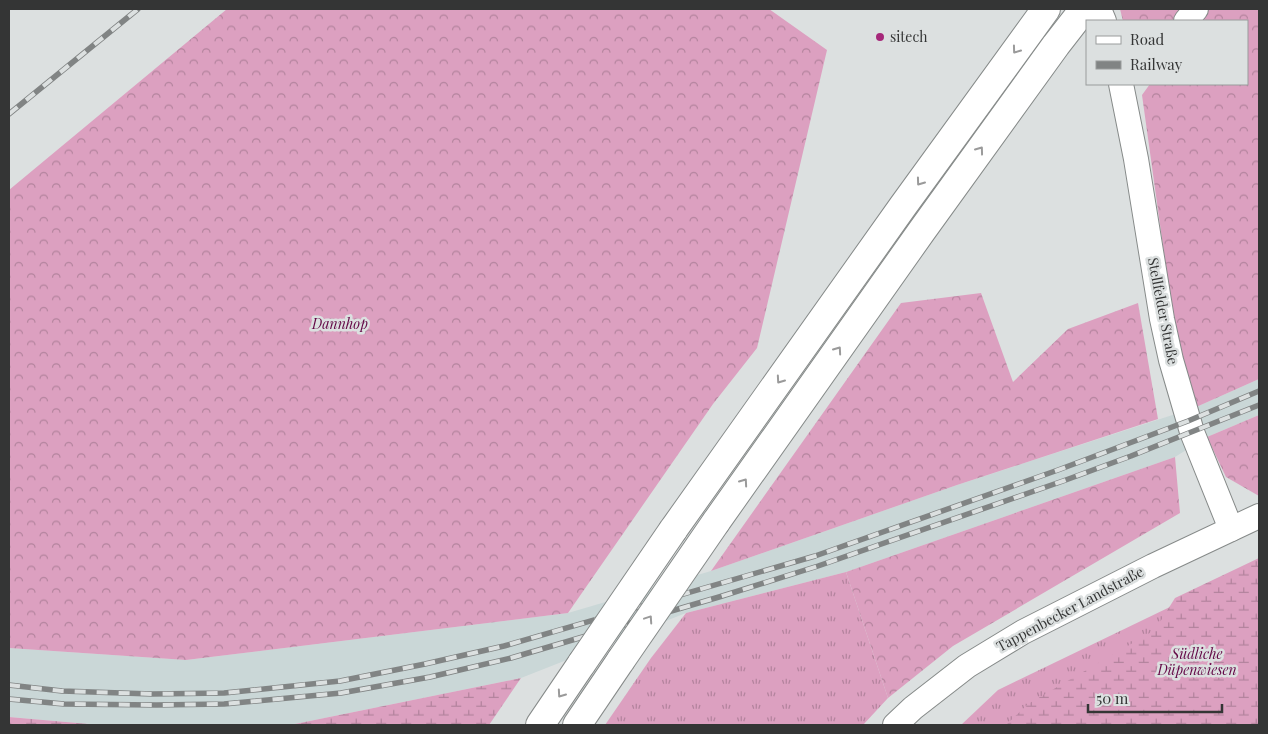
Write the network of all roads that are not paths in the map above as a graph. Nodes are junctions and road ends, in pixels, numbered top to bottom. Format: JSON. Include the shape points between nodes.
{"nodes":[{"id":1,"x":1084,"y":9,"type":"edge"},
{"id":2,"x":1196,"y":9,"type":"edge"},
{"id":3,"x":1046,"y":10,"type":"edge"},
{"id":4,"x":1187,"y":20,"type":"edge"},
{"id":5,"x":1122,"y":85,"type":"edge"},
{"id":6,"x":1259,"y":516,"type":"edge"},
{"id":7,"x":1231,"y":529,"type":"junction"},
{"id":8,"x":597,"y":696,"type":"junction"},
{"id":9,"x":540,"y":725,"type":"edge"},
{"id":10,"x":577,"y":725,"type":"edge"},
{"id":11,"x":587,"y":725,"type":"edge"},
{"id":12,"x":895,"y":725,"type":"edge"}],
"edges":[{"from":8,"to":1,"type":"highway","one_way":true,"bridge":true,"via":[[921,232]]},
{"from":2,"to":4,"type":"street"},
{"from":3,"to":9,"type":"highway","one_way":true,"bridge":true,"via":[[673,530]]},
{"from":5,"to":7,"type":"street","name":"Stellfelder Straße","via":[[1171,360],[1195,441]]},
{"from":6,"to":7,"type":"street","name":"Tappenbecker Landstraße"},
{"from":7,"to":12,"type":"street","name":"Tappenbecker Landstraße","via":[[1023,632],[967,666]]},
{"from":8,"to":10,"type":"highway"},
{"from":8,"to":11,"type":"highway"}]}
